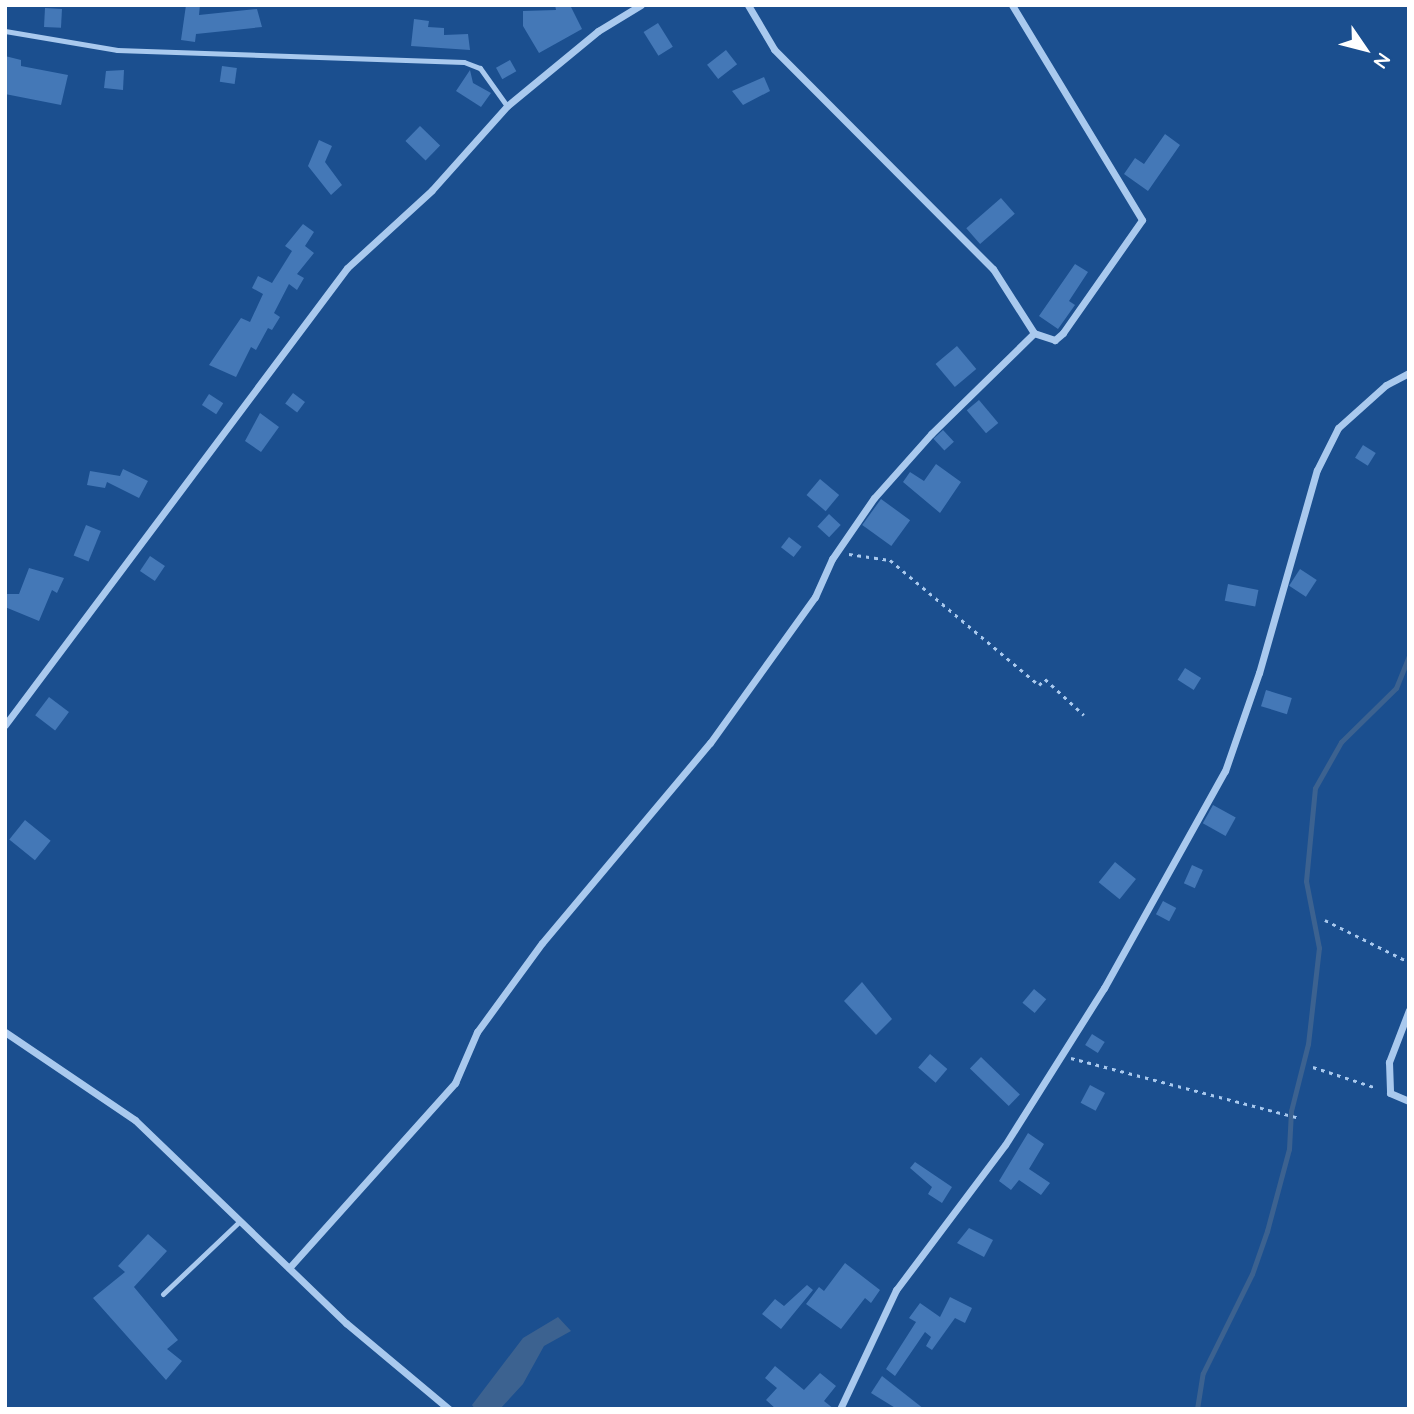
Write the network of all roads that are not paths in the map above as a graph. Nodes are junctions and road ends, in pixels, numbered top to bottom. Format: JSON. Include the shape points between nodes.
{"nodes":[{"id":1,"x":640,"y":5,"type":"edge"},
{"id":2,"x":748,"y":5,"type":"edge"},
{"id":3,"x":1012,"y":5,"type":"edge"},
{"id":4,"x":5,"y":31,"type":"edge"},
{"id":5,"x":507,"y":106,"type":"junction"},
{"id":6,"x":1034,"y":332,"type":"junction"},
{"id":7,"x":1409,"y":373,"type":"edge"},
{"id":8,"x":5,"y":724,"type":"edge"},
{"id":9,"x":1409,"y":1010,"type":"edge"},
{"id":10,"x":5,"y":1032,"type":"edge"},
{"id":11,"x":1409,"y":1101,"type":"edge"},
{"id":12,"x":240,"y":1221,"type":"junction"},
{"id":13,"x":289,"y":1268,"type":"junction"},
{"id":14,"x":163,"y":1294,"type":"dead end"},
{"id":15,"x":449,"y":1409,"type":"edge"},
{"id":16,"x":840,"y":1409,"type":"edge"}],
"edges":[{"from":1,"to":5,"type":"street","via":[[598,31]]},
{"from":2,"to":6,"type":"street","via":[[774,49],[993,269]]},
{"from":3,"to":6,"type":"street","via":[[1142,220],[1063,333],[1055,340]]},
{"from":4,"to":5,"type":"lane","via":[[117,50],[464,62],[480,68]]},
{"from":5,"to":8,"type":"street","via":[[432,190],[347,268]]},
{"from":6,"to":13,"type":"street","via":[[874,498],[832,559],[816,597],[710,743],[542,943],[477,1032],[455,1083]]},
{"from":7,"to":16,"type":"street","via":[[1386,385],[1338,428],[1317,470],[1259,673],[1225,771],[1104,988],[1005,1145],[896,1290]]},
{"from":9,"to":11,"type":"street","via":[[1389,1062],[1390,1093]]},
{"from":10,"to":12,"type":"street","via":[[135,1120]]},
{"from":12,"to":13,"type":"street"},
{"from":12,"to":14,"type":"lane"},
{"from":13,"to":15,"type":"street","via":[[346,1323]]}]}
